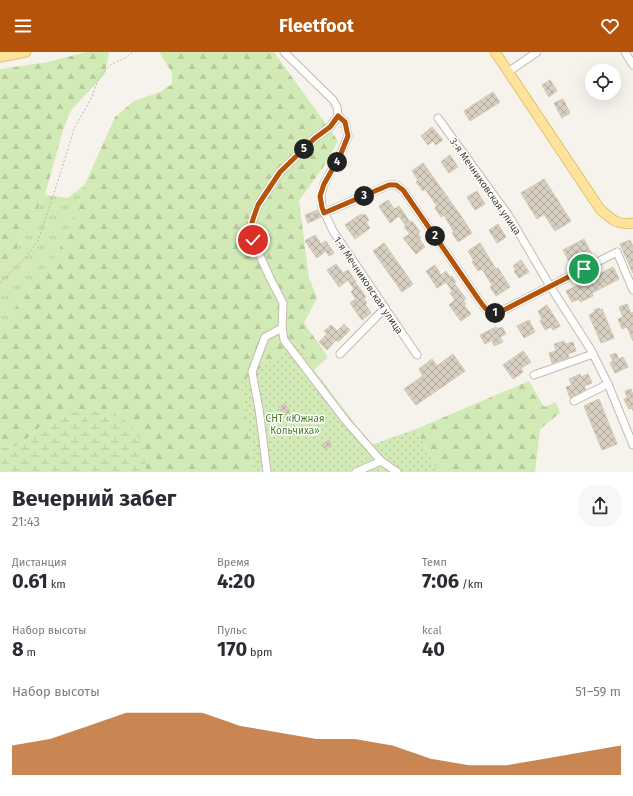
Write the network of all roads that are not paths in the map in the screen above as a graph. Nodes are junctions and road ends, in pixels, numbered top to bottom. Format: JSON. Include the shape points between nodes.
{"nodes":[{"id":1,"x":26,"y":52,"type":"edge"},
{"id":2,"x":284,"y":52,"type":"edge"},
{"id":3,"x":495,"y":52,"type":"edge"},
{"id":4,"x":537,"y":52,"type":"edge"},
{"id":5,"x":625,"y":52,"type":"edge"},
{"id":6,"x":0,"y":57,"type":"edge"},
{"id":7,"x":633,"y":65,"type":"edge"},
{"id":8,"x":508,"y":72,"type":"junction"},
{"id":9,"x":338,"y":116,"type":"junction"},
{"id":10,"x":438,"y":118,"type":"dead end"},
{"id":11,"x":324,"y":213,"type":"junction"},
{"id":12,"x":633,"y":224,"type":"edge"},
{"id":13,"x":550,"y":286,"type":"junction"},
{"id":14,"x":633,"y":290,"type":"edge"},
{"id":15,"x":385,"y":308,"type":"junction"},
{"id":16,"x":282,"y":328,"type":"junction"},
{"id":17,"x":340,"y":354,"type":"dead end"},
{"id":18,"x":417,"y":354,"type":"dead end"},
{"id":19,"x":593,"y":354,"type":"junction"},
{"id":20,"x":534,"y":375,"type":"dead end"},
{"id":21,"x":608,"y":384,"type":"junction"},
{"id":22,"x":574,"y":401,"type":"dead end"},
{"id":23,"x":633,"y":445,"type":"edge"},
{"id":24,"x":380,"y":461,"type":"junction"},
{"id":25,"x":267,"y":472,"type":"edge"},
{"id":26,"x":356,"y":472,"type":"edge"},
{"id":27,"x":398,"y":472,"type":"edge"}],
"edges":[{"from":1,"to":6,"type":"main road"},
{"from":2,"to":9,"type":"street","name":"1-я Мечниковская улица","via":[[334,100]]},
{"from":3,"to":8,"type":"main road"},
{"from":4,"to":8,"type":"street"},
{"from":5,"to":7,"type":"street"},
{"from":8,"to":12,"type":"main road","via":[[600,209],[612,220]]},
{"from":9,"to":11,"type":"street","name":"1-я Мечниковская улица","via":[[345,122],[348,136],[320,196]]},
{"from":9,"to":16,"type":"street","via":[[330,127],[280,172],[258,205],[252,222],[253,240],[283,303]]},
{"from":10,"to":13,"type":"street","name":"3-я Мечниковская улица","via":[[509,216]]},
{"from":11,"to":13,"type":"street","via":[[389,185],[396,185],[403,190],[489,312],[500,312]]},
{"from":11,"to":15,"type":"street","name":"1-я Мечниковская улица","via":[[333,231]]},
{"from":13,"to":14,"type":"street","via":[[617,252]]},
{"from":13,"to":19,"type":"street","name":"3-я Мечниковская улица"},
{"from":15,"to":17,"type":"street"},
{"from":15,"to":18,"type":"street","name":"1-я Мечниковская улица"},
{"from":16,"to":24,"type":"street","via":[[284,340]]},
{"from":16,"to":25,"type":"street","via":[[265,337],[252,372]]},
{"from":19,"to":20,"type":"street"},
{"from":19,"to":21,"type":"street","name":"3-я Мечниковская улица"},
{"from":21,"to":22,"type":"street"},
{"from":21,"to":23,"type":"street","name":"3-я Мечниковская улица"},
{"from":24,"to":26,"type":"street"},
{"from":24,"to":27,"type":"street"}]}
